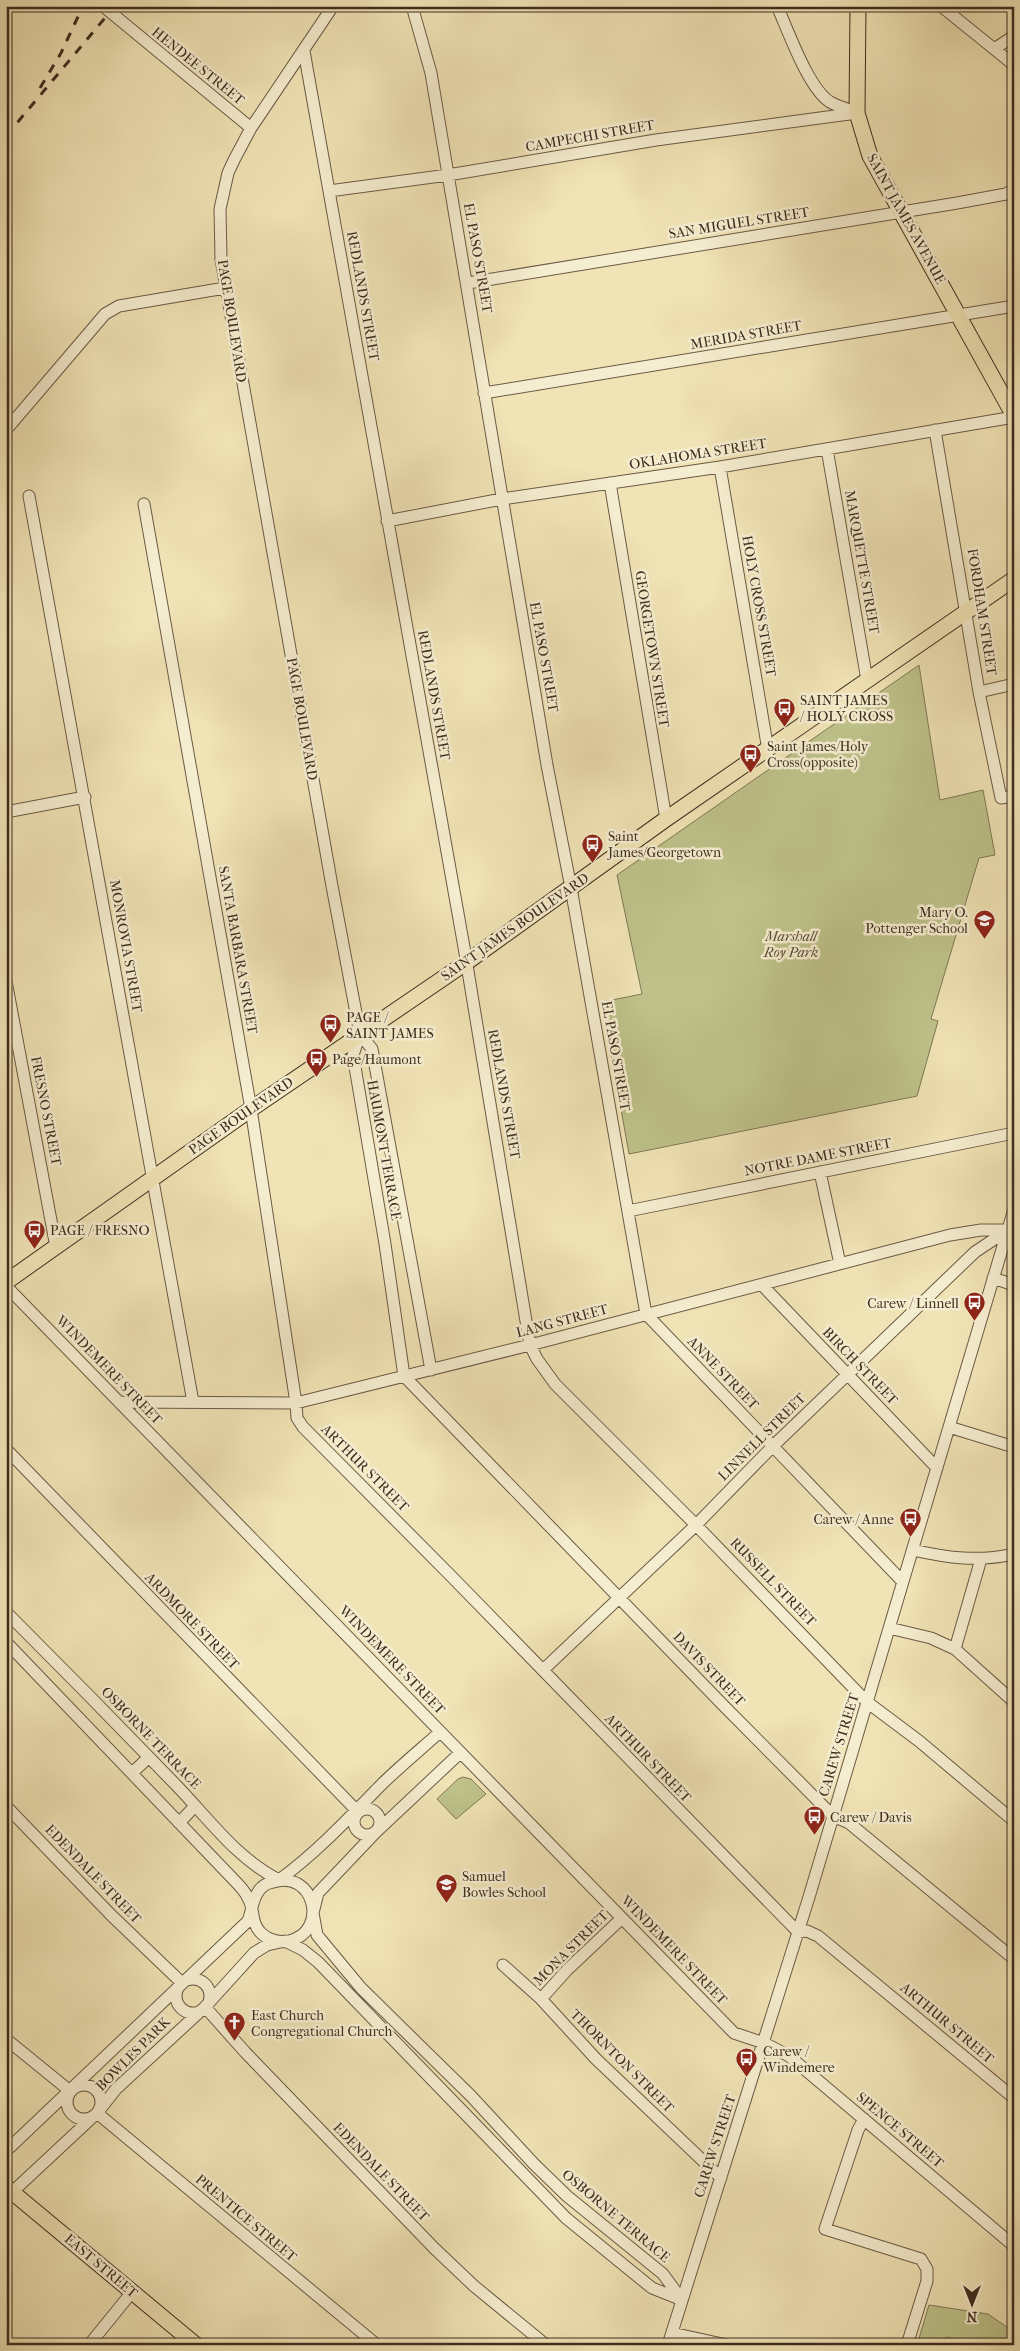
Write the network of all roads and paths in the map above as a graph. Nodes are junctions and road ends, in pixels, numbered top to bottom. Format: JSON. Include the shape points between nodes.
{"nodes":[{"id":1,"x":103,"y":6,"type":"edge"},
{"id":2,"x":333,"y":6,"type":"edge"},
{"id":3,"x":412,"y":6,"type":"edge"},
{"id":4,"x":777,"y":6,"type":"edge"},
{"id":5,"x":858,"y":6,"type":"edge"},
{"id":6,"x":941,"y":6,"type":"edge"},
{"id":7,"x":1014,"y":36,"type":"edge"},
{"id":8,"x":994,"y":49,"type":"junction"},
{"id":9,"x":304,"y":52,"type":"junction"},
{"id":10,"x":1014,"y":66,"type":"edge"},
{"id":11,"x":857,"y":113,"type":"junction"},
{"id":12,"x":251,"y":128,"type":"junction"},
{"id":13,"x":448,"y":175,"type":"junction"},
{"id":14,"x":1014,"y":189,"type":"edge"},
{"id":15,"x":329,"y":191,"type":"junction"},
{"id":16,"x":902,"y":212,"type":"junction"},
{"id":17,"x":468,"y":283,"type":"junction"},
{"id":18,"x":225,"y":288,"type":"junction"},
{"id":19,"x":1014,"y":306,"type":"edge"},
{"id":20,"x":958,"y":315,"type":"junction"},
{"id":21,"x":484,"y":393,"type":"junction"},
{"id":22,"x":1014,"y":417,"type":"edge"},
{"id":23,"x":6,"y":430,"type":"edge"},
{"id":24,"x":935,"y":430,"type":"junction"},
{"id":25,"x":827,"y":449,"type":"junction"},
{"id":26,"x":720,"y":467,"type":"junction"},
{"id":27,"x":610,"y":483,"type":"junction"},
{"id":28,"x":29,"y":496,"type":"dead end"},
{"id":29,"x":502,"y":499,"type":"junction"},
{"id":30,"x":144,"y":504,"type":"dead end"},
{"id":31,"x":387,"y":521,"type":"junction"},
{"id":32,"x":1014,"y":579,"type":"edge"},
{"id":33,"x":967,"y":611,"type":"junction"},
{"id":34,"x":867,"y":680,"type":"junction"},
{"id":35,"x":1014,"y":684,"type":"edge"},
{"id":36,"x":979,"y":692,"type":"junction"},
{"id":37,"x":768,"y":750,"type":"junction"},
{"id":38,"x":1014,"y":796,"type":"edge"},
{"id":39,"x":85,"y":797,"type":"junction"},
{"id":40,"x":6,"y":812,"type":"edge"},
{"id":41,"x":666,"y":819,"type":"junction"},
{"id":42,"x":571,"y":888,"type":"junction"},
{"id":43,"x":467,"y":962,"type":"junction"},
{"id":44,"x":6,"y":981,"type":"edge"},
{"id":45,"x":360,"y":1034,"type":"junction"},
{"id":46,"x":251,"y":1109,"type":"junction"},
{"id":47,"x":1014,"y":1133,"type":"edge"},
{"id":48,"x":820,"y":1172,"type":"junction"},
{"id":49,"x":152,"y":1179,"type":"junction"},
{"id":50,"x":1014,"y":1209,"type":"edge"},
{"id":51,"x":628,"y":1211,"type":"junction"},
{"id":52,"x":402,"y":1218,"type":"junction"},
{"id":53,"x":382,"y":1222,"type":"junction"},
{"id":54,"x":1008,"y":1230,"type":"junction"},
{"id":55,"x":56,"y":1247,"type":"junction"},
{"id":56,"x":840,"y":1264,"type":"junction"},
{"id":57,"x":993,"y":1278,"type":"junction"},
{"id":58,"x":6,"y":1284,"type":"edge"},
{"id":59,"x":762,"y":1285,"type":"junction"},
{"id":60,"x":1014,"y":1285,"type":"edge"},
{"id":61,"x":646,"y":1314,"type":"junction"},
{"id":62,"x":530,"y":1345,"type":"junction"},
{"id":63,"x":430,"y":1370,"type":"junction"},
{"id":64,"x":848,"y":1374,"type":"junction"},
{"id":65,"x":404,"y":1376,"type":"junction"},
{"id":66,"x":119,"y":1402,"type":"junction"},
{"id":67,"x":193,"y":1402,"type":"junction"},
{"id":68,"x":296,"y":1403,"type":"junction"},
{"id":69,"x":949,"y":1427,"type":"junction"},
{"id":70,"x":772,"y":1447,"type":"junction"},
{"id":71,"x":1014,"y":1447,"type":"edge"},
{"id":72,"x":6,"y":1449,"type":"edge"},
{"id":73,"x":937,"y":1468,"type":"junction"},
{"id":74,"x":696,"y":1525,"type":"junction"},
{"id":75,"x":912,"y":1550,"type":"junction"},
{"id":76,"x":1014,"y":1554,"type":"edge"},
{"id":77,"x":981,"y":1559,"type":"junction"},
{"id":78,"x":903,"y":1582,"type":"junction"},
{"id":79,"x":620,"y":1597,"type":"junction"},
{"id":80,"x":6,"y":1612,"type":"edge"},
{"id":81,"x":889,"y":1628,"type":"junction"},
{"id":82,"x":6,"y":1642,"type":"edge"},
{"id":83,"x":955,"y":1649,"type":"junction"},
{"id":84,"x":44,"y":1650,"type":"junction"},
{"id":85,"x":28,"y":1665,"type":"junction"},
{"id":86,"x":543,"y":1670,"type":"junction"},
{"id":87,"x":66,"y":1672,"type":"junction"},
{"id":88,"x":49,"y":1686,"type":"junction"},
{"id":89,"x":868,"y":1702,"type":"junction"},
{"id":90,"x":1014,"y":1702,"type":"edge"},
{"id":91,"x":440,"y":1732,"type":"junction"},
{"id":92,"x":129,"y":1737,"type":"junction"},
{"id":93,"x":113,"y":1753,"type":"junction"},
{"id":94,"x":460,"y":1753,"type":"junction"},
{"id":95,"x":149,"y":1757,"type":"junction"},
{"id":96,"x":132,"y":1773,"type":"junction"},
{"id":97,"x":6,"y":1806,"type":"edge"},
{"id":98,"x":195,"y":1806,"type":"junction"},
{"id":99,"x":358,"y":1812,"type":"junction"},
{"id":100,"x":833,"y":1816,"type":"junction"},
{"id":101,"x":1014,"y":1821,"type":"edge"},
{"id":102,"x":179,"y":1822,"type":"junction"},
{"id":103,"x":212,"y":1825,"type":"junction"},
{"id":104,"x":376,"y":1832,"type":"junction"},
{"id":105,"x":196,"y":1840,"type":"junction"},
{"id":106,"x":279,"y":1880,"type":"junction"},
{"id":107,"x":251,"y":1913,"type":"junction"},
{"id":108,"x":313,"y":1913,"type":"junction"},
{"id":109,"x":622,"y":1918,"type":"junction"},
{"id":110,"x":798,"y":1932,"type":"junction"},
{"id":111,"x":284,"y":1941,"type":"junction"},
{"id":112,"x":1014,"y":1958,"type":"edge"},
{"id":113,"x":503,"y":1965,"type":"dead end"},
{"id":114,"x":182,"y":1983,"type":"junction"},
{"id":115,"x":540,"y":1999,"type":"junction"},
{"id":116,"x":205,"y":2007,"type":"junction"},
{"id":117,"x":6,"y":2039,"type":"edge"},
{"id":118,"x":764,"y":2042,"type":"junction"},
{"id":119,"x":70,"y":2091,"type":"junction"},
{"id":120,"x":1014,"y":2098,"type":"edge"},
{"id":121,"x":98,"y":2113,"type":"junction"},
{"id":122,"x":864,"y":2120,"type":"junction"},
{"id":123,"x":6,"y":2151,"type":"edge"},
{"id":124,"x":721,"y":2178,"type":"junction"},
{"id":125,"x":8,"y":2192,"type":"edge"},
{"id":126,"x":1014,"y":2246,"type":"edge"},
{"id":127,"x":132,"y":2292,"type":"junction"},
{"id":128,"x":682,"y":2300,"type":"junction"},
{"id":129,"x":672,"y":2332,"type":"junction"},
{"id":130,"x":89,"y":2345,"type":"edge"},
{"id":131,"x":196,"y":2345,"type":"edge"},
{"id":132,"x":377,"y":2345,"type":"edge"},
{"id":133,"x":546,"y":2345,"type":"edge"},
{"id":134,"x":668,"y":2345,"type":"edge"},
{"id":135,"x":727,"y":2345,"type":"edge"},
{"id":136,"x":907,"y":2345,"type":"edge"}],
"edges":[{"from":1,"to":12,"type":"street","name":"HENDEE STREET"},
{"from":2,"to":9,"type":"street","name":"PAGE BOULEVARD"},
{"from":3,"to":13,"type":"street","name":"EL PASO STREET","via":[[431,73]]},
{"from":4,"to":11,"type":"street","via":[[805,69],[819,91],[829,101]]},
{"from":5,"to":11,"type":"main road","name":"SAINT JAMES AVENUE"},
{"from":6,"to":8,"type":"street"},
{"from":7,"to":8,"type":"street"},
{"from":8,"to":10,"type":"street"},
{"from":9,"to":12,"type":"street","name":"PAGE BOULEVARD"},
{"from":9,"to":15,"type":"street","name":"REDLANDS STREET"},
{"from":11,"to":13,"type":"street","name":"CAMPECHI STREET","via":[[656,140]]},
{"from":11,"to":16,"type":"main road","name":"SAINT JAMES AVENUE","via":[[870,156]]},
{"from":12,"to":18,"type":"street","name":"PAGE BOULEVARD","via":[[228,173],[220,209]]},
{"from":13,"to":15,"type":"street","name":"CAMPECHI STREET"},
{"from":13,"to":17,"type":"street","name":"EL PASO STREET"},
{"from":14,"to":16,"type":"street","name":"SAN MIGUEL STREET","via":[[1006,194]]},
{"from":15,"to":31,"type":"street","name":"REDLANDS STREET"},
{"from":16,"to":17,"type":"street","name":"SAN MIGUEL STREET"},
{"from":16,"to":20,"type":"main road","name":"SAINT JAMES AVENUE"},
{"from":17,"to":21,"type":"street","name":"EL PASO STREET"},
{"from":18,"to":23,"type":"street","via":[[119,306],[105,314]]},
{"from":18,"to":45,"type":"street","name":"PAGE BOULEVARD"},
{"from":19,"to":20,"type":"street","name":"MERIDA STREET"},
{"from":20,"to":21,"type":"street","name":"MERIDA STREET"},
{"from":20,"to":22,"type":"main road","name":"SAINT JAMES AVENUE"},
{"from":21,"to":29,"type":"street","name":"EL PASO STREET"},
{"from":22,"to":24,"type":"street","name":"OKLAHOMA STREET"},
{"from":24,"to":25,"type":"street","name":"OKLAHOMA STREET"},
{"from":24,"to":33,"type":"street","name":"FORDHAM STREET"},
{"from":25,"to":26,"type":"street","name":"OKLAHOMA STREET"},
{"from":25,"to":34,"type":"street","name":"MARQUETTE STREET"},
{"from":26,"to":27,"type":"street","name":"OKLAHOMA STREET"},
{"from":26,"to":37,"type":"street","name":"HOLY CROSS STREET"},
{"from":27,"to":29,"type":"street","name":"OKLAHOMA STREET"},
{"from":27,"to":41,"type":"street","name":"GEORGETOWN STREET"},
{"from":28,"to":39,"type":"street","name":"MONROVIA STREET"},
{"from":29,"to":31,"type":"street","name":"OKLAHOMA STREET"},
{"from":29,"to":42,"type":"street","name":"EL PASO STREET","via":[[546,765]]},
{"from":30,"to":46,"type":"street","name":"SANTA BARBARA STREET"},
{"from":31,"to":43,"type":"street","name":"REDLANDS STREET"},
{"from":32,"to":33,"type":"main road","name":"SAINT JAMES BOULEVARD"},
{"from":33,"to":34,"type":"main road","name":"SAINT JAMES BOULEVARD"},
{"from":33,"to":36,"type":"street","name":"FORDHAM STREET"},
{"from":34,"to":37,"type":"main road","name":"SAINT JAMES BOULEVARD"},
{"from":35,"to":36,"type":"street"},
{"from":36,"to":38,"type":"street","name":"FORDHAM STREET","via":[[1001,798]]},
{"from":37,"to":41,"type":"main road","name":"SAINT JAMES BOULEVARD"},
{"from":39,"to":40,"type":"street"},
{"from":39,"to":49,"type":"street","name":"MONROVIA STREET"},
{"from":41,"to":42,"type":"main road","name":"SAINT JAMES BOULEVARD"},
{"from":42,"to":43,"type":"main road","name":"SAINT JAMES BOULEVARD"},
{"from":42,"to":51,"type":"street","name":"EL PASO STREET"},
{"from":43,"to":45,"type":"main road","name":"SAINT JAMES BOULEVARD"},
{"from":43,"to":62,"type":"street","name":"REDLANDS STREET"},
{"from":44,"to":55,"type":"street","name":"FRESNO STREET"},
{"from":45,"to":46,"type":"main road","name":"PAGE BOULEVARD"},
{"from":45,"to":52,"type":"street","name":"HAUMONT TERRACE","via":[[372,1049]]},
{"from":45,"to":53,"type":"street","name":"HAUMONT TERRACE","via":[[353,1055]]},
{"from":46,"to":49,"type":"main road","name":"PAGE BOULEVARD"},
{"from":46,"to":68,"type":"street","name":"SANTA BARBARA STREET"},
{"from":47,"to":48,"type":"street","name":"NOTRE DAME STREET"},
{"from":48,"to":51,"type":"street","name":"NOTRE DAME STREET"},
{"from":48,"to":56,"type":"street"},
{"from":49,"to":55,"type":"main road","name":"PAGE BOULEVARD"},
{"from":49,"to":67,"type":"street","name":"MONROVIA STREET"},
{"from":50,"to":54,"type":"street","name":"CAREW STREET"},
{"from":51,"to":61,"type":"street","name":"EL PASO STREET"},
{"from":52,"to":53,"type":"street"},
{"from":52,"to":63,"type":"street","name":"HAUMONT TERRACE"},
{"from":53,"to":65,"type":"street","name":"HAUMONT TERRACE"},
{"from":54,"to":56,"type":"street","name":"LANG STREET","via":[[950,1235]]},
{"from":54,"to":57,"type":"street","name":"CAREW STREET"},
{"from":54,"to":64,"type":"street","name":"LINNELL STREET","via":[[975,1252]]},
{"from":55,"to":58,"type":"main road","name":"PAGE BOULEVARD"},
{"from":56,"to":59,"type":"street","name":"LANG STREET"},
{"from":57,"to":60,"type":"street"},
{"from":57,"to":69,"type":"street","name":"CAREW STREET"},
{"from":58,"to":66,"type":"street","name":"WINDEMERE STREET"},
{"from":59,"to":61,"type":"street","name":"LANG STREET"},
{"from":59,"to":64,"type":"street","name":"BIRCH STREET"},
{"from":61,"to":62,"type":"street","name":"LANG STREET"},
{"from":61,"to":70,"type":"street","name":"ANNE STREET"},
{"from":62,"to":63,"type":"street","name":"LANG STREET"},
{"from":62,"to":74,"type":"street","name":"RUSSELL STREET","via":[[555,1384]]},
{"from":63,"to":65,"type":"street","name":"LANG STREET"},
{"from":64,"to":70,"type":"street","name":"LINNELL STREET"},
{"from":64,"to":73,"type":"street","name":"BIRCH STREET"},
{"from":65,"to":68,"type":"street","name":"LANG STREET"},
{"from":65,"to":79,"type":"street","name":"DAVIS STREET"},
{"from":66,"to":67,"type":"street","name":"LANG STREET"},
{"from":66,"to":91,"type":"street","name":"WINDEMERE STREET"},
{"from":67,"to":68,"type":"street","name":"LANG STREET"},
{"from":68,"to":86,"type":"street","name":"ARTHUR STREET","via":[[297,1418],[303,1427]]},
{"from":69,"to":71,"type":"street"},
{"from":69,"to":73,"type":"street","name":"CAREW STREET"},
{"from":70,"to":74,"type":"street","name":"LINNELL STREET"},
{"from":70,"to":78,"type":"street","name":"ANNE STREET"},
{"from":72,"to":99,"type":"street","name":"ARDMORE STREET"},
{"from":73,"to":75,"type":"street","name":"CAREW STREET"},
{"from":74,"to":79,"type":"street","name":"LINNELL STREET"},
{"from":74,"to":89,"type":"street","name":"RUSSELL STREET"},
{"from":75,"to":77,"type":"street","via":[[945,1557]]},
{"from":75,"to":78,"type":"street","name":"CAREW STREET"},
{"from":76,"to":77,"type":"street"},
{"from":77,"to":83,"type":"street"},
{"from":78,"to":81,"type":"street","name":"CAREW STREET"},
{"from":79,"to":86,"type":"street","name":"LINNELL STREET"},
{"from":79,"to":100,"type":"street","name":"DAVIS STREET"},
{"from":80,"to":84,"type":"street","name":"OSBORNE TERRACE"},
{"from":81,"to":83,"type":"street","via":[[931,1638]]},
{"from":81,"to":89,"type":"street","name":"CAREW STREET"},
{"from":82,"to":85,"type":"street"},
{"from":83,"to":90,"type":"street"},
{"from":84,"to":85,"type":"street"},
{"from":84,"to":87,"type":"street","name":"OSBORNE TERRACE"},
{"from":85,"to":88,"type":"street"},
{"from":86,"to":110,"type":"street","name":"ARTHUR STREET"},
{"from":87,"to":88,"type":"street"},
{"from":87,"to":92,"type":"street","name":"OSBORNE TERRACE"},
{"from":88,"to":93,"type":"street"},
{"from":89,"to":100,"type":"street","name":"CAREW STREET"},
{"from":89,"to":101,"type":"street","name":"RUSSELL STREET"},
{"from":91,"to":94,"type":"street","name":"WINDEMERE STREET"},
{"from":91,"to":99,"type":"street","name":"BOWLES PARK","via":[[380,1786]]},
{"from":92,"to":93,"type":"street"},
{"from":92,"to":95,"type":"street","name":"OSBORNE TERRACE"},
{"from":93,"to":96,"type":"street"},
{"from":94,"to":104,"type":"street","name":"BOWLES PARK"},
{"from":94,"to":109,"type":"street","name":"WINDEMERE STREET"},
{"from":95,"to":96,"type":"street"},
{"from":95,"to":98,"type":"street","name":"OSBORNE TERRACE"},
{"from":96,"to":102,"type":"street"},
{"from":97,"to":114,"type":"street","name":"EDENDALE STREET"},
{"from":98,"to":102,"type":"street"},
{"from":98,"to":103,"type":"street","name":"OSBORNE TERRACE"},
{"from":99,"to":104,"type":"street","via":[[353,1821],[357,1831],[366,1836]]},
{"from":99,"to":104,"type":"street","via":[[369,1808],[379,1815],[380,1827]]},
{"from":99,"to":106,"type":"street","name":"BOWLES PARK"},
{"from":100,"to":110,"type":"street","name":"CAREW STREET"},
{"from":100,"to":112,"type":"street","name":"DAVIS STREET","via":[[849,1823]]},
{"from":102,"to":105,"type":"street"},
{"from":103,"to":105,"type":"street"},
{"from":103,"to":106,"type":"street","name":"OSBORNE TERRACE","via":[[253,1864]]},
{"from":104,"to":108,"type":"street","name":"BOWLES PARK","via":[[318,1893]]},
{"from":105,"to":107,"type":"street","via":[[249,1899]]},
{"from":106,"to":107,"type":"street","name":"BOWLES PARK","via":[[258,1891]]},
{"from":106,"to":108,"type":"street","via":[[292,1881],[304,1888],[311,1900]]},
{"from":107,"to":111,"type":"street","via":[[264,1936]]},
{"from":107,"to":114,"type":"street","name":"BOWLES PARK","via":[[248,1921]]},
{"from":108,"to":111,"type":"street","name":"BOWLES PARK","via":[[306,1930],[296,1938]]},
{"from":108,"to":128,"type":"street","name":"OSBORNE TERRACE","via":[[316,1935],[362,1988],[560,2190],[663,2274]]},
{"from":109,"to":115,"type":"street","name":"MONA STREET"},
{"from":109,"to":118,"type":"street","name":"WINDEMERE STREET","via":[[734,2033]]},
{"from":110,"to":118,"type":"street","name":"CAREW STREET"},
{"from":110,"to":120,"type":"street","name":"ARTHUR STREET","via":[[807,1931],[818,1936]]},
{"from":111,"to":116,"type":"street","name":"BOWLES PARK","via":[[267,1945],[254,1953]]},
{"from":111,"to":128,"type":"street","via":[[318,1962],[566,2218],[652,2288]]},
{"from":113,"to":115,"type":"street","name":"THORNTON STREET"},
{"from":114,"to":116,"type":"street","via":[[192,1979],[203,1982],[210,1997]]},
{"from":114,"to":116,"type":"street","via":[[176,2000],[183,2009],[195,2012]]},
{"from":114,"to":119,"type":"street","name":"BOWLES PARK"},
{"from":115,"to":124,"type":"street","name":"THORNTON STREET","via":[[596,2059]]},
{"from":116,"to":121,"type":"street","name":"BOWLES PARK","via":[[116,2089]]},
{"from":116,"to":133,"type":"street","name":"EDENDALE STREET","via":[[434,2248],[474,2286]]},
{"from":117,"to":119,"type":"street"},
{"from":118,"to":122,"type":"street","name":"SPENCE STREET","via":[[789,2056]]},
{"from":118,"to":124,"type":"street","name":"CAREW STREET"},
{"from":119,"to":121,"type":"street","via":[[86,2085],[95,2089],[101,2104]]},
{"from":119,"to":121,"type":"street","via":[[67,2104],[73,2116],[86,2119]]},
{"from":119,"to":123,"type":"street","name":"BOWLES PARK"},
{"from":121,"to":125,"type":"street","name":"BOWLES PARK"},
{"from":121,"to":132,"type":"street","name":"PRENTICE STREET"},
{"from":122,"to":126,"type":"street","name":"SPENCE STREET"},
{"from":122,"to":136,"type":"street","via":[[825,2229],[921,2259],[927,2269],[927,2281]]},
{"from":124,"to":128,"type":"street","name":"CAREW STREET"},
{"from":125,"to":127,"type":"main road","name":"EAST STREET"},
{"from":127,"to":130,"type":"street"},
{"from":127,"to":131,"type":"main road","name":"EAST STREET"},
{"from":128,"to":129,"type":"street","name":"CAREW STREET"},
{"from":129,"to":134,"type":"street","name":"CAREW STREET"},
{"from":129,"to":135,"type":"street"}]}
